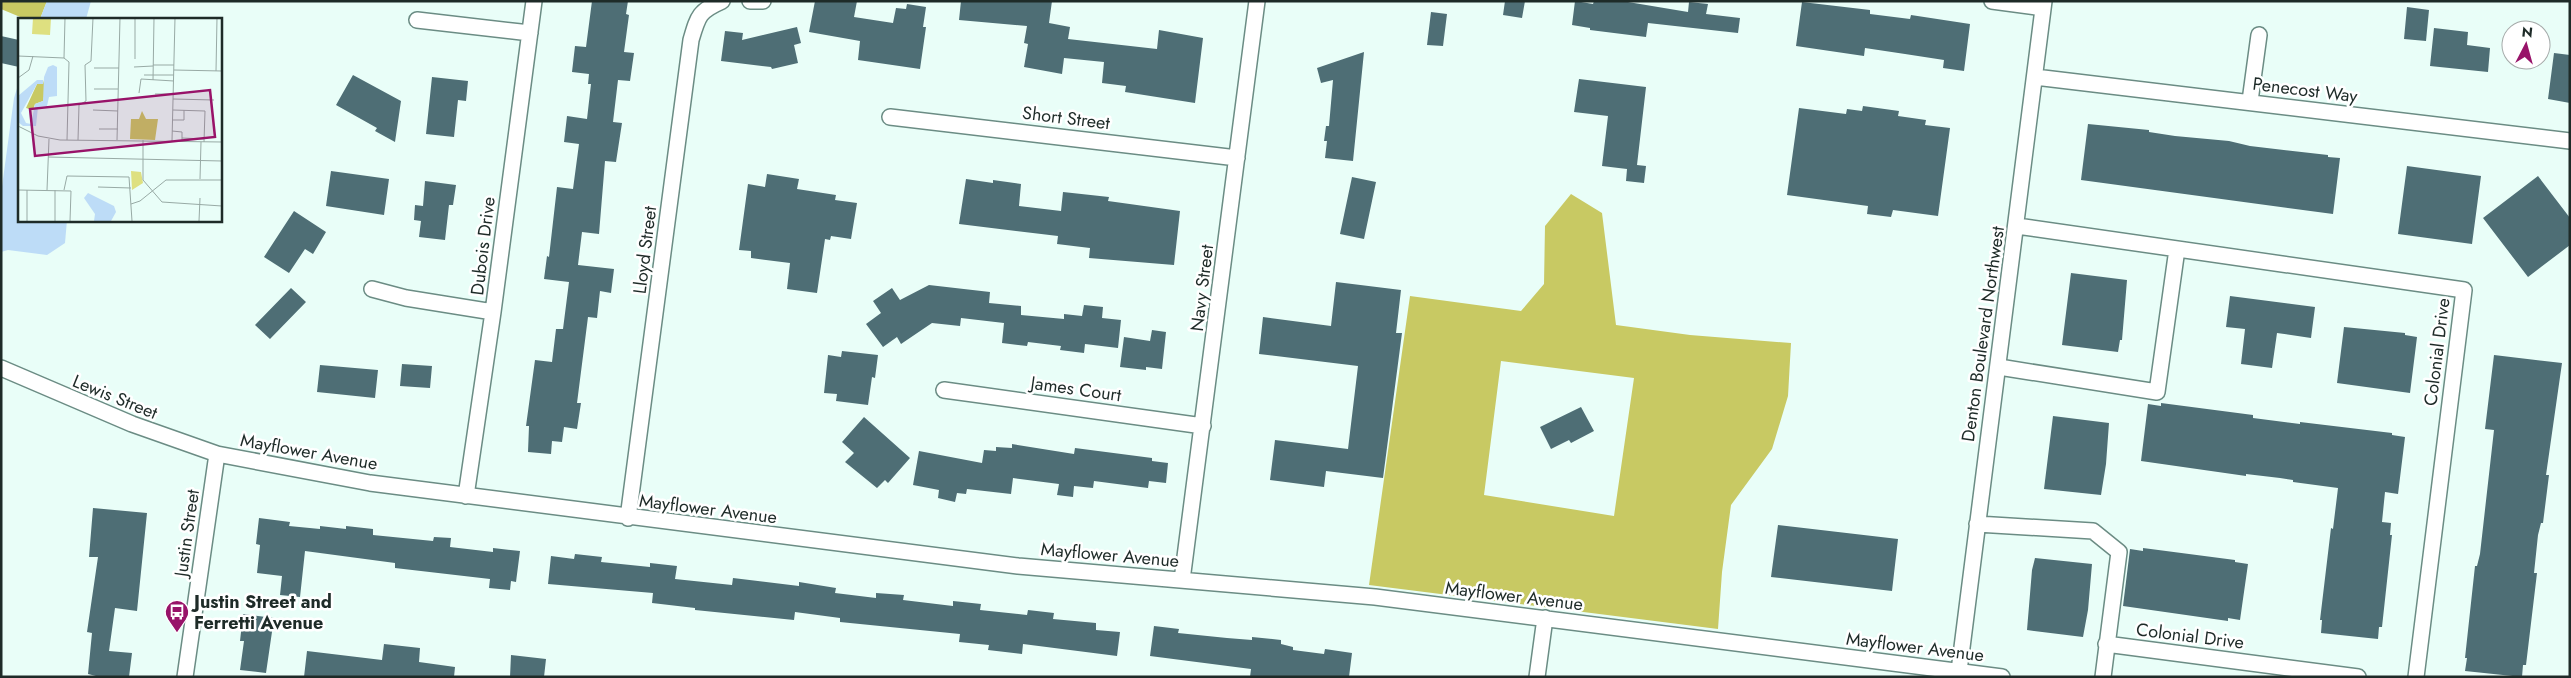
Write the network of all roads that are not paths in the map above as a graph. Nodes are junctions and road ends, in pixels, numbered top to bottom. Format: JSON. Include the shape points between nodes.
{"nodes":[{"id":1,"x":534,"y":1,"type":"edge"},
{"id":2,"x":722,"y":1,"type":"edge"},
{"id":3,"x":750,"y":1,"type":"edge"},
{"id":4,"x":763,"y":1,"type":"edge"},
{"id":5,"x":1257,"y":1,"type":"edge"},
{"id":6,"x":1992,"y":1,"type":"edge"},
{"id":7,"x":2044,"y":5,"type":"edge"},
{"id":8,"x":417,"y":20,"type":"dead end"},
{"id":9,"x":530,"y":33,"type":"junction"},
{"id":10,"x":2259,"y":36,"type":"dead end"},
{"id":11,"x":2036,"y":77,"type":"junction"},
{"id":12,"x":2250,"y":102,"type":"junction"},
{"id":13,"x":890,"y":117,"type":"dead end"},
{"id":14,"x":2570,"y":142,"type":"edge"},
{"id":15,"x":1237,"y":158,"type":"junction"},
{"id":16,"x":2017,"y":226,"type":"junction"},
{"id":17,"x":2177,"y":249,"type":"junction"},
{"id":18,"x":372,"y":290,"type":"dead end"},
{"id":19,"x":493,"y":312,"type":"junction"},
{"id":20,"x":1999,"y":367,"type":"junction"},
{"id":21,"x":1,"y":368,"type":"edge"},
{"id":22,"x":944,"y":390,"type":"dead end"},
{"id":23,"x":1203,"y":426,"type":"junction"},
{"id":24,"x":217,"y":454,"type":"junction"},
{"id":25,"x":466,"y":496,"type":"junction"},
{"id":26,"x":628,"y":518,"type":"junction"},
{"id":27,"x":1977,"y":524,"type":"junction"},
{"id":28,"x":1182,"y":580,"type":"junction"},
{"id":29,"x":1545,"y":618,"type":"junction"},
{"id":30,"x":2106,"y":644,"type":"junction"},
{"id":31,"x":1959,"y":671,"type":"junction"},
{"id":32,"x":185,"y":677,"type":"edge"},
{"id":33,"x":1537,"y":677,"type":"edge"},
{"id":34,"x":2002,"y":677,"type":"edge"},
{"id":35,"x":2103,"y":677,"type":"edge"},
{"id":36,"x":2358,"y":677,"type":"edge"},
{"id":37,"x":2416,"y":677,"type":"edge"}],
"edges":[{"from":1,"to":9,"type":"street","name":"Dubois Drive"},
{"from":2,"to":26,"type":"street","name":"Lloyd Street","via":[[706,8],[697,18],[691,40]]},
{"from":3,"to":4,"type":"street"},
{"from":5,"to":15,"type":"street","name":"Navy Street"},
{"from":6,"to":7,"type":"street"},
{"from":7,"to":11,"type":"street","name":"Denton Boulevard Northwest"},
{"from":8,"to":9,"type":"street"},
{"from":9,"to":19,"type":"street","name":"Dubois Drive"},
{"from":10,"to":12,"type":"street"},
{"from":11,"to":12,"type":"street","name":"Penecost Way"},
{"from":11,"to":16,"type":"street","name":"Denton Boulevard Northwest"},
{"from":12,"to":14,"type":"street","name":"Penecost Way"},
{"from":13,"to":15,"type":"street","name":"Short Street"},
{"from":15,"to":23,"type":"street","name":"Navy Street"},
{"from":16,"to":17,"type":"street","name":"Colonial Drive"},
{"from":16,"to":20,"type":"street","name":"Denton Boulevard Northwest"},
{"from":17,"to":20,"type":"street","via":[[2157,392]]},
{"from":17,"to":37,"type":"street","name":"Colonial Drive","via":[[2464,290]]},
{"from":18,"to":19,"type":"street"},
{"from":19,"to":25,"type":"street","name":"Dubois Drive"},
{"from":20,"to":27,"type":"street","name":"Denton Boulevard Northwest"},
{"from":21,"to":24,"type":"street","name":"Lewis Street","via":[[132,424]]},
{"from":22,"to":23,"type":"street","name":"James Court"},
{"from":23,"to":28,"type":"street","name":"Navy Street"},
{"from":24,"to":25,"type":"street","name":"Mayflower Avenue","via":[[370,483]]},
{"from":24,"to":32,"type":"street","name":"Justin Street"},
{"from":25,"to":26,"type":"street","name":"Mayflower Avenue"},
{"from":26,"to":28,"type":"street","name":"Mayflower Avenue","via":[[1018,566]]},
{"from":27,"to":30,"type":"street","via":[[2093,531],[2119,552]]},
{"from":27,"to":31,"type":"street","name":"Denton Boulevard Northwest"},
{"from":28,"to":29,"type":"street","name":"Mayflower Avenue","via":[[1375,597]]},
{"from":29,"to":31,"type":"street","name":"Mayflower Avenue"},
{"from":29,"to":33,"type":"street"},
{"from":30,"to":35,"type":"street"},
{"from":30,"to":36,"type":"street","name":"Colonial Drive"},
{"from":31,"to":34,"type":"street","name":"Mayflower Avenue"}]}
